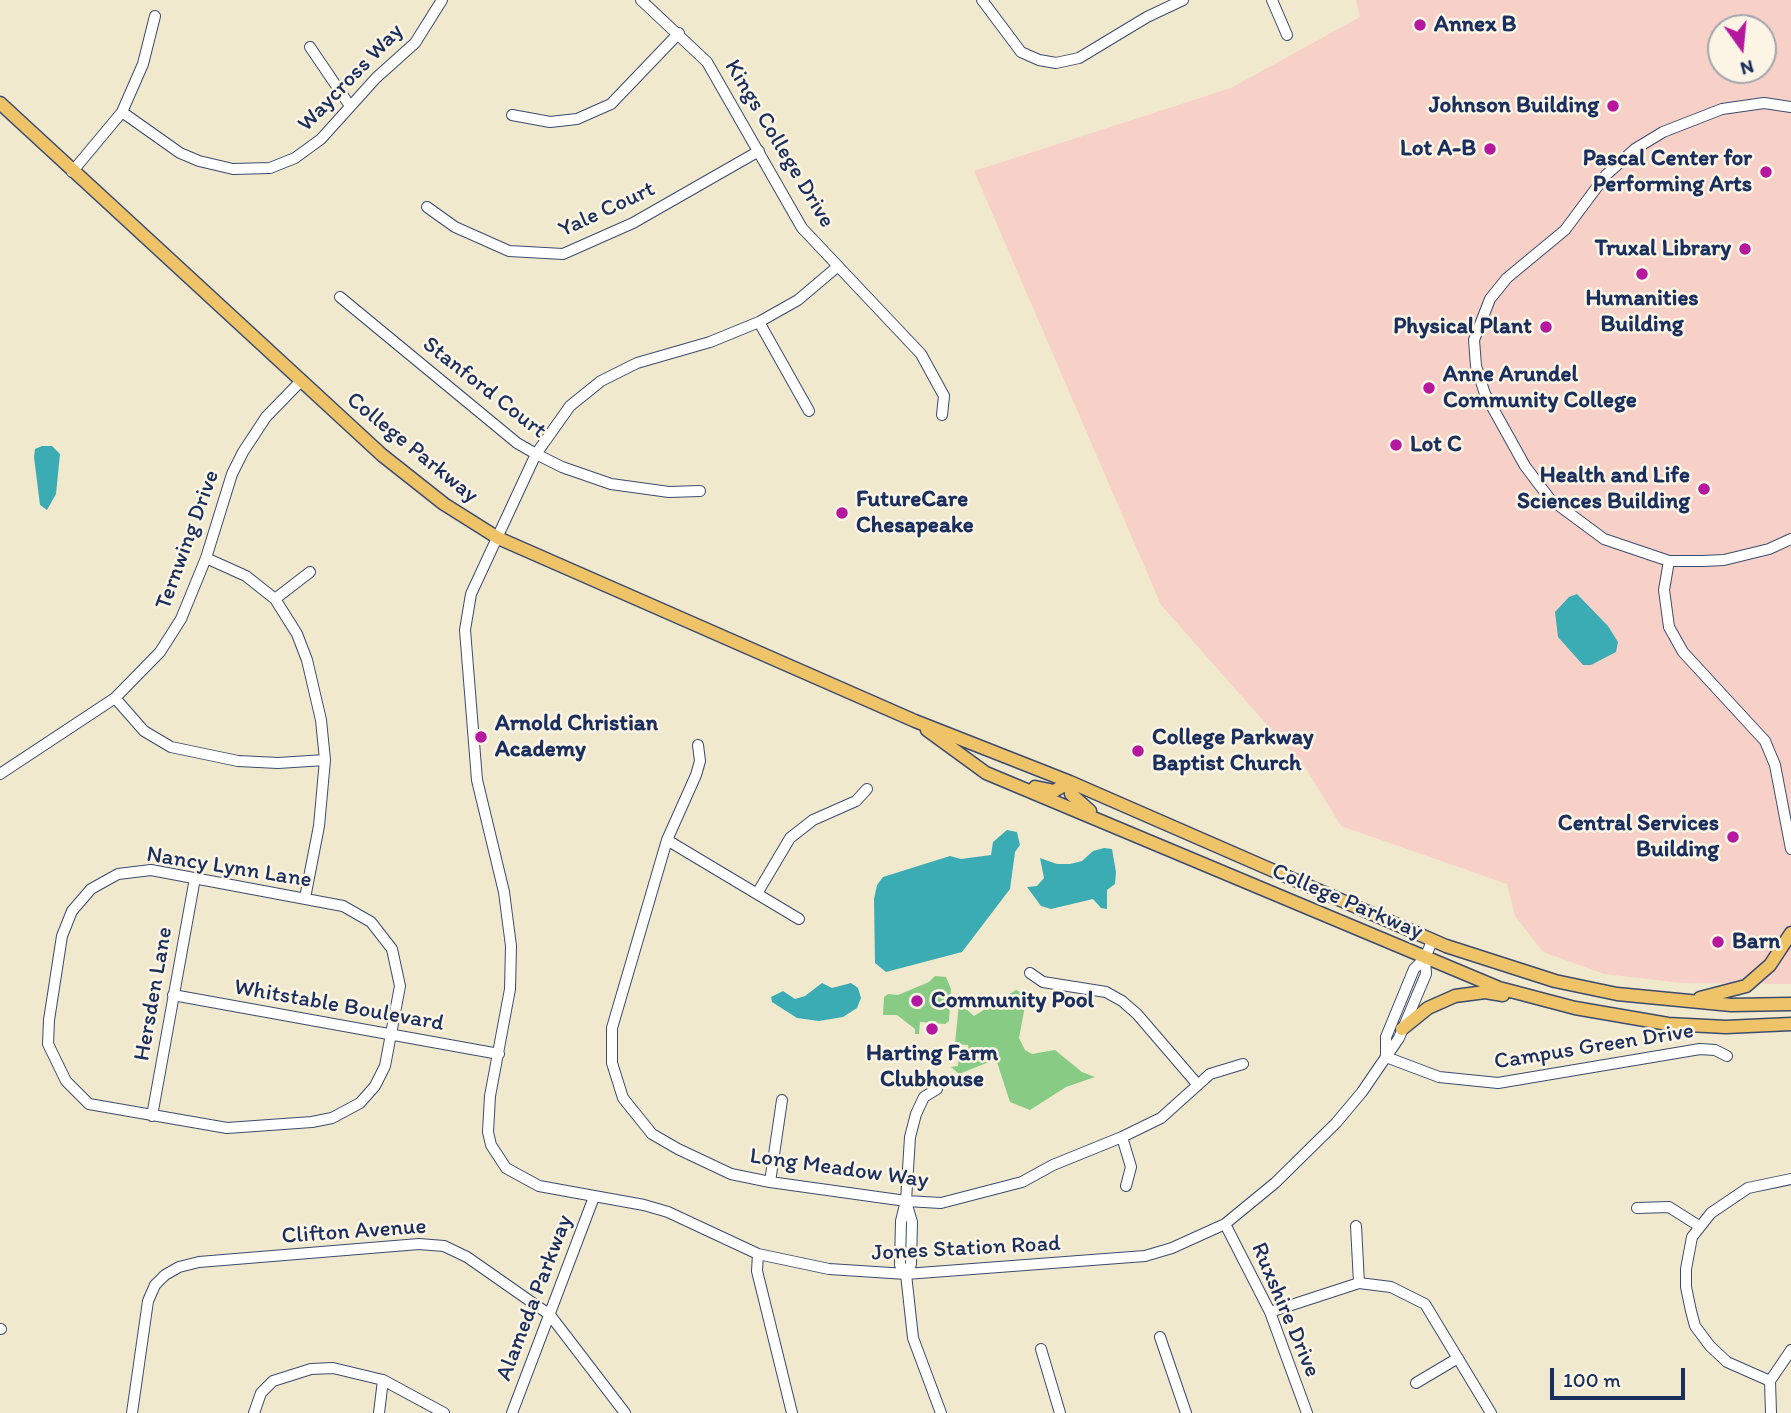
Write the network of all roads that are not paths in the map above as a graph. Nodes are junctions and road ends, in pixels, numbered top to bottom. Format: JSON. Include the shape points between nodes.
{"nodes":[{"id":1,"x":442,"y":0,"type":"edge"},
{"id":2,"x":641,"y":0,"type":"edge"},
{"id":3,"x":982,"y":0,"type":"edge"},
{"id":4,"x":1182,"y":0,"type":"edge"},
{"id":5,"x":1272,"y":0,"type":"edge"},
{"id":6,"x":155,"y":16,"type":"dead end"},
{"id":7,"x":679,"y":33,"type":"junction"},
{"id":8,"x":1287,"y":35,"type":"dead end"},
{"id":9,"x":310,"y":47,"type":"dead end"},
{"id":10,"x":0,"y":103,"type":"edge"},
{"id":11,"x":350,"y":106,"type":"junction"},
{"id":12,"x":1791,"y":107,"type":"edge"},
{"id":13,"x":122,"y":111,"type":"junction"},
{"id":14,"x":512,"y":115,"type":"dead end"},
{"id":15,"x":759,"y":151,"type":"junction"},
{"id":16,"x":72,"y":172,"type":"junction"},
{"id":17,"x":427,"y":207,"type":"dead end"},
{"id":18,"x":837,"y":267,"type":"junction"},
{"id":19,"x":340,"y":297,"type":"dead end"},
{"id":20,"x":759,"y":322,"type":"junction"},
{"id":21,"x":300,"y":382,"type":"junction"},
{"id":22,"x":809,"y":411,"type":"dead end"},
{"id":23,"x":942,"y":415,"type":"dead end"},
{"id":24,"x":536,"y":454,"type":"junction"},
{"id":25,"x":700,"y":491,"type":"dead end"},
{"id":26,"x":498,"y":538,"type":"junction"},
{"id":27,"x":1791,"y":540,"type":"edge"},
{"id":28,"x":206,"y":558,"type":"junction"},
{"id":29,"x":1669,"y":561,"type":"junction"},
{"id":30,"x":310,"y":572,"type":"dead end"},
{"id":31,"x":275,"y":599,"type":"junction"},
{"id":32,"x":115,"y":698,"type":"junction"},
{"id":33,"x":915,"y":721,"type":"junction"},
{"id":34,"x":698,"y":745,"type":"dead end"},
{"id":35,"x":324,"y":760,"type":"junction"},
{"id":36,"x":986,"y":773,"type":"junction"},
{"id":37,"x":0,"y":774,"type":"edge"},
{"id":38,"x":1070,"y":782,"type":"junction"},
{"id":39,"x":867,"y":789,"type":"dead end"},
{"id":40,"x":1118,"y":828,"type":"junction"},
{"id":41,"x":667,"y":840,"type":"junction"},
{"id":42,"x":1791,"y":849,"type":"edge"},
{"id":43,"x":195,"y":878,"type":"junction"},
{"id":44,"x":758,"y":892,"type":"junction"},
{"id":45,"x":305,"y":898,"type":"junction"},
{"id":46,"x":799,"y":919,"type":"dead end"},
{"id":47,"x":1791,"y":933,"type":"edge"},
{"id":48,"x":1432,"y":941,"type":"junction"},
{"id":49,"x":1425,"y":958,"type":"junction"},
{"id":50,"x":1030,"y":973,"type":"dead end"},
{"id":51,"x":173,"y":995,"type":"junction"},
{"id":52,"x":1539,"y":999,"type":"junction"},
{"id":53,"x":1668,"y":1001,"type":"junction"},
{"id":54,"x":1791,"y":1004,"type":"edge"},
{"id":55,"x":1791,"y":1024,"type":"edge"},
{"id":56,"x":1402,"y":1029,"type":"junction"},
{"id":57,"x":391,"y":1034,"type":"junction"},
{"id":58,"x":499,"y":1054,"type":"junction"},
{"id":59,"x":1727,"y":1056,"type":"dead end"},
{"id":60,"x":1386,"y":1057,"type":"junction"},
{"id":61,"x":1243,"y":1064,"type":"dead end"},
{"id":62,"x":1198,"y":1085,"type":"junction"},
{"id":63,"x":937,"y":1089,"type":"dead end"},
{"id":64,"x":782,"y":1100,"type":"dead end"},
{"id":65,"x":152,"y":1116,"type":"junction"},
{"id":66,"x":1122,"y":1137,"type":"junction"},
{"id":67,"x":1791,"y":1179,"type":"edge"},
{"id":68,"x":770,"y":1182,"type":"junction"},
{"id":69,"x":1126,"y":1186,"type":"dead end"},
{"id":70,"x":594,"y":1197,"type":"junction"},
{"id":71,"x":906,"y":1201,"type":"junction"},
{"id":72,"x":1637,"y":1208,"type":"dead end"},
{"id":73,"x":1225,"y":1224,"type":"junction"},
{"id":74,"x":1356,"y":1226,"type":"dead end"},
{"id":75,"x":1699,"y":1226,"type":"junction"},
{"id":76,"x":758,"y":1254,"type":"junction"},
{"id":77,"x":906,"y":1274,"type":"junction"},
{"id":78,"x":1359,"y":1283,"type":"junction"},
{"id":79,"x":1270,"y":1312,"type":"junction"},
{"id":80,"x":550,"y":1315,"type":"junction"},
{"id":81,"x":1160,"y":1337,"type":"dead end"},
{"id":82,"x":1041,"y":1349,"type":"dead end"},
{"id":83,"x":1791,"y":1350,"type":"edge"},
{"id":84,"x":1458,"y":1358,"type":"junction"},
{"id":85,"x":383,"y":1380,"type":"junction"},
{"id":86,"x":1770,"y":1381,"type":"junction"},
{"id":87,"x":1416,"y":1383,"type":"dead end"},
{"id":88,"x":132,"y":1413,"type":"edge"},
{"id":89,"x":254,"y":1413,"type":"edge"},
{"id":90,"x":379,"y":1413,"type":"edge"},
{"id":91,"x":444,"y":1413,"type":"edge"},
{"id":92,"x":512,"y":1413,"type":"edge"},
{"id":93,"x":625,"y":1413,"type":"edge"},
{"id":94,"x":792,"y":1413,"type":"edge"},
{"id":95,"x":941,"y":1413,"type":"edge"},
{"id":96,"x":1060,"y":1413,"type":"edge"},
{"id":97,"x":1186,"y":1413,"type":"edge"},
{"id":98,"x":1307,"y":1413,"type":"edge"},
{"id":99,"x":1491,"y":1413,"type":"edge"},
{"id":100,"x":1771,"y":1413,"type":"edge"}],
"edges":[{"from":1,"to":11,"type":"street","name":"Waycross Way","via":[[415,43]]},
{"from":2,"to":7,"type":"street","name":"Kings College Drive"},
{"from":3,"to":4,"type":"street","via":[[1021,52],[1056,63],[1079,58]]},
{"from":5,"to":8,"type":"street"},
{"from":6,"to":13,"type":"street","via":[[143,64]]},
{"from":7,"to":14,"type":"street","via":[[611,104],[577,119],[550,122]]},
{"from":7,"to":15,"type":"street","name":"Kings College Drive","via":[[707,62]]},
{"from":9,"to":11,"type":"street"},
{"from":10,"to":16,"type":"main road","name":"College Parkway"},
{"from":11,"to":13,"type":"street","name":"Waycross Way","via":[[310,149],[270,168],[249,170],[190,157]]},
{"from":12,"to":29,"type":"street","via":[[1764,103],[1722,109],[1663,132],[1636,149],[1606,175],[1565,230],[1507,278],[1490,299],[1474,340],[1485,394],[1525,466],[1550,499],[1604,539]]},
{"from":13,"to":16,"type":"street"},
{"from":15,"to":17,"type":"street","name":"Yale Court","via":[[633,223],[563,254],[509,251],[455,227]]},
{"from":15,"to":18,"type":"street","name":"Kings College Drive","via":[[802,228]]},
{"from":16,"to":21,"type":"main road","name":"College Parkway"},
{"from":18,"to":20,"type":"street","name":"Jones Station Road","via":[[798,300]]},
{"from":18,"to":23,"type":"street","name":"Kings College Drive","via":[[921,354],[944,396]]},
{"from":19,"to":24,"type":"street","name":"Stanford Court"},
{"from":20,"to":22,"type":"street"},
{"from":20,"to":24,"type":"street","name":"Jones Station Road","via":[[637,363],[601,380],[570,406]]},
{"from":21,"to":26,"type":"main road","name":"College Parkway","via":[[443,504]]},
{"from":21,"to":28,"type":"street","name":"Ternwing Drive","via":[[266,417],[243,452]]},
{"from":24,"to":25,"type":"street","name":"Stanford Court","via":[[611,484]]},
{"from":24,"to":26,"type":"street","name":"Jones Station Road"},
{"from":26,"to":33,"type":"main road","name":"College Parkway"},
{"from":26,"to":58,"type":"street","name":"Jones Station Road","via":[[471,594],[465,630],[479,796],[504,892],[511,946],[510,989]]},
{"from":27,"to":29,"type":"street","via":[[1724,560]]},
{"from":28,"to":31,"type":"street","via":[[237,571]]},
{"from":28,"to":32,"type":"street","name":"Ternwing Drive","via":[[181,619],[160,652]]},
{"from":29,"to":42,"type":"street","via":[[1664,590],[1669,627],[1683,652],[1765,741],[1775,765]]},
{"from":30,"to":31,"type":"street"},
{"from":31,"to":35,"type":"street","via":[[307,660],[321,719]]},
{"from":32,"to":35,"type":"street","via":[[144,731],[171,747],[238,761]]},
{"from":32,"to":37,"type":"street","name":"Ternwing Drive"},
{"from":33,"to":36,"type":"main road","name":"College Parkway"},
{"from":33,"to":38,"type":"main road","name":"College Parkway"},
{"from":34,"to":41,"type":"street","name":"Long Meadow Way","via":[[696,775]]},
{"from":35,"to":45,"type":"street","via":[[319,826]]},
{"from":36,"to":38,"type":"main road","via":[[1042,790],[1060,789]]},
{"from":36,"to":40,"type":"main road","name":"College Parkway"},
{"from":38,"to":40,"type":"main road","via":[[1078,803]]},
{"from":38,"to":48,"type":"main road","name":"College Parkway"},
{"from":39,"to":44,"type":"street","via":[[856,802],[813,820],[790,838]]},
{"from":40,"to":49,"type":"main road","name":"College Parkway"},
{"from":41,"to":44,"type":"street"},
{"from":41,"to":68,"type":"street","name":"Long Meadow Way","via":[[611,1028],[614,1076],[635,1116],[652,1134],[731,1174]]},
{"from":43,"to":45,"type":"street","name":"Nancy Lynn Lane"},
{"from":43,"to":51,"type":"street","name":"Hersden Lane"},
{"from":43,"to":65,"type":"street","name":"Nancy Lynn Lane","via":[[152,870],[118,874],[91,889],[72,911],[62,936],[48,1044],[60,1069],[89,1104]]},
{"from":44,"to":46,"type":"street"},
{"from":45,"to":57,"type":"street","name":"Nancy Lynn Lane","via":[[343,906],[362,916],[392,948],[400,986]]},
{"from":47,"to":53,"type":"main road","via":[[1770,965],[1746,986],[1715,996]]},
{"from":48,"to":49,"type":"street","name":"Jones Station Road"},
{"from":48,"to":53,"type":"main road","name":"College Parkway","via":[[1555,981]]},
{"from":49,"to":52,"type":"main road","name":"College Parkway"},
{"from":49,"to":56,"type":"street","name":"Jones Station Road","via":[[1426,974]]},
{"from":49,"to":60,"type":"street","name":"Jones Station Road","via":[[1414,970],[1386,1037]]},
{"from":50,"to":62,"type":"street","via":[[1043,982],[1106,992],[1122,1001]]},
{"from":51,"to":57,"type":"street","name":"Whitstable Boulevard"},
{"from":51,"to":65,"type":"street","name":"Hersden Lane"},
{"from":52,"to":55,"type":"main road","name":"College Parkway","via":[[1668,1024]]},
{"from":52,"to":56,"type":"main road","via":[[1485,992],[1455,996],[1428,1008]]},
{"from":53,"to":54,"type":"main road","name":"College Parkway"},
{"from":56,"to":60,"type":"street","name":"Jones Station Road"},
{"from":57,"to":58,"type":"street","name":"Whitstable Boulevard"},
{"from":57,"to":65,"type":"street","name":"Nancy Lynn Lane","via":[[385,1066],[375,1086],[360,1103],[332,1118],[245,1129]]},
{"from":58,"to":70,"type":"street","name":"Jones Station Road","via":[[488,1132],[498,1158],[526,1181]]},
{"from":59,"to":60,"type":"street","name":"Campus Green Drive","via":[[1700,1049],[1497,1083],[1439,1077]]},
{"from":60,"to":73,"type":"street","name":"Jones Station Road","via":[[1336,1123],[1275,1184]]},
{"from":61,"to":62,"type":"street","name":"Long Meadow Way","via":[[1210,1074]]},
{"from":62,"to":66,"type":"street","name":"Long Meadow Way","via":[[1161,1118]]},
{"from":63,"to":71,"type":"street","via":[[924,1097],[916,1114]]},
{"from":64,"to":68,"type":"street"},
{"from":66,"to":69,"type":"street","via":[[1131,1167]]},
{"from":66,"to":71,"type":"street","name":"Long Meadow Way","via":[[1022,1182],[974,1197]]},
{"from":67,"to":75,"type":"street","via":[[1748,1188]]},
{"from":68,"to":71,"type":"street","name":"Long Meadow Way"},
{"from":70,"to":76,"type":"street","name":"Jones Station Road","via":[[668,1212]]},
{"from":70,"to":80,"type":"street","name":"Alameda Parkway"},
{"from":71,"to":77,"type":"street","via":[[912,1222],[911,1264]]},
{"from":72,"to":75,"type":"street","via":[[1669,1207]]},
{"from":73,"to":77,"type":"street","name":"Jones Station Road","via":[[1145,1256]]},
{"from":73,"to":79,"type":"street","name":"Ruxshire Drive"},
{"from":74,"to":78,"type":"street"},
{"from":75,"to":86,"type":"street","via":[[1692,1237],[1686,1280],[1695,1326],[1727,1362]]},
{"from":76,"to":77,"type":"street","name":"Jones Station Road","via":[[829,1269]]},
{"from":76,"to":94,"type":"street","via":[[757,1271]]},
{"from":77,"to":95,"type":"street","via":[[911,1329]]},
{"from":78,"to":79,"type":"street"},
{"from":78,"to":84,"type":"street","via":[[1391,1287],[1425,1304]]},
{"from":79,"to":98,"type":"street","name":"Ruxshire Drive"},
{"from":80,"to":88,"type":"street","name":"Clifton Avenue","via":[[467,1257],[443,1246],[419,1244],[199,1262],[179,1267],[155,1284],[148,1301]]},
{"from":80,"to":92,"type":"street","name":"Alameda Parkway"},
{"from":80,"to":93,"type":"street","name":"Clifton Avenue"},
{"from":81,"to":97,"type":"street"},
{"from":82,"to":96,"type":"street"},
{"from":83,"to":86,"type":"street"},
{"from":84,"to":87,"type":"street"},
{"from":84,"to":99,"type":"street"},
{"from":85,"to":89,"type":"street","via":[[332,1368],[287,1375],[261,1393]]},
{"from":85,"to":90,"type":"street"},
{"from":85,"to":91,"type":"street"},
{"from":86,"to":100,"type":"street"}]}
